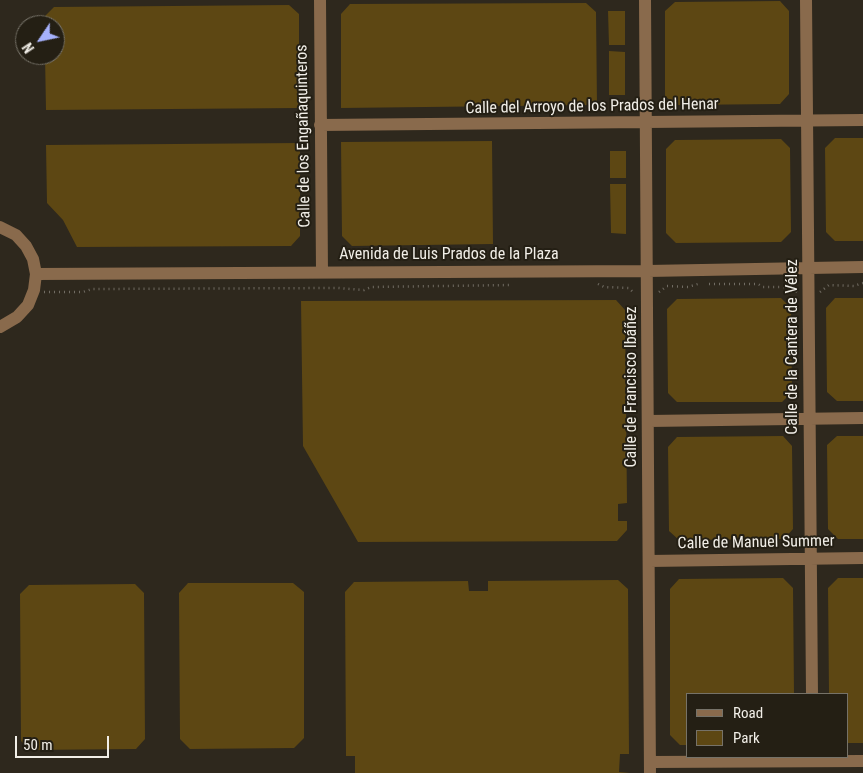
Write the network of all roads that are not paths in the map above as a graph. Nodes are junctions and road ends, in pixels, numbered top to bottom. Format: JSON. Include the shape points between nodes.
{"nodes":[{"id":1,"x":320,"y":0,"type":"edge"},
{"id":2,"x":646,"y":0,"type":"edge"},
{"id":3,"x":806,"y":0,"type":"edge"},
{"id":4,"x":863,"y":120,"type":"edge"},
{"id":5,"x":809,"y":121,"type":"junction"},
{"id":6,"x":647,"y":123,"type":"junction"},
{"id":7,"x":320,"y":126,"type":"junction"},
{"id":8,"x":0,"y":227,"type":"edge"},
{"id":9,"x":809,"y":266,"type":"junction"},
{"id":10,"x":863,"y":267,"type":"edge"},
{"id":11,"x":648,"y":271,"type":"junction"},
{"id":12,"x":322,"y":272,"type":"junction"},
{"id":13,"x":36,"y":274,"type":"junction"},
{"id":14,"x":0,"y":327,"type":"edge"},
{"id":15,"x":863,"y":418,"type":"edge"},
{"id":16,"x":810,"y":419,"type":"junction"},
{"id":17,"x":648,"y":421,"type":"junction"},
{"id":18,"x":811,"y":558,"type":"junction"},
{"id":19,"x":863,"y":558,"type":"edge"},
{"id":20,"x":649,"y":561,"type":"junction"},
{"id":21,"x":812,"y":693,"type":"edge"},
{"id":22,"x":863,"y":762,"type":"edge"},
{"id":23,"x":812,"y":764,"type":"edge"},
{"id":24,"x":650,"y":768,"type":"edge"}],
"edges":[{"from":1,"to":7,"type":"street","name":"Calle de los Engañaquinteros"},
{"from":2,"to":6,"type":"street","name":"Calle de Francisco Ibáñez"},
{"from":3,"to":5,"type":"street","name":"Calle de la Cantera de Vélez"},
{"from":4,"to":5,"type":"street","name":"Calle del Arroyo de los Prados del Henar"},
{"from":5,"to":6,"type":"street","name":"Calle del Arroyo de los Prados del Henar"},
{"from":5,"to":9,"type":"street","name":"Calle de la Cantera de Vélez"},
{"from":6,"to":7,"type":"street","name":"Calle del Arroyo de los Prados del Henar"},
{"from":6,"to":11,"type":"street","name":"Calle de Francisco Ibáñez"},
{"from":7,"to":12,"type":"street","name":"Calle de los Engañaquinteros"},
{"from":8,"to":13,"type":"street","via":[[26,246]]},
{"from":9,"to":10,"type":"street","name":"Avenida de Luis Prados de la Plaza"},
{"from":9,"to":11,"type":"street","name":"Avenida de Luis Prados de la Plaza"},
{"from":9,"to":16,"type":"street","name":"Calle de la Cantera de Vélez"},
{"from":11,"to":12,"type":"street","name":"Avenida de Luis Prados de la Plaza"},
{"from":11,"to":17,"type":"street","name":"Calle de Francisco Ibáñez"},
{"from":12,"to":13,"type":"street","name":"Avenida de Luis Prados de la Plaza"},
{"from":13,"to":14,"type":"street","via":[[28,305],[18,317]]},
{"from":15,"to":16,"type":"street"},
{"from":16,"to":17,"type":"street"},
{"from":16,"to":18,"type":"street","name":"Calle de la Cantera de Vélez"},
{"from":17,"to":20,"type":"street","name":"Calle de Francisco Ibáñez"},
{"from":18,"to":19,"type":"street","name":"Calle de Manuel Summer"},
{"from":18,"to":20,"type":"street","name":"Calle de Manuel Summer"},
{"from":18,"to":21,"type":"street","name":"Calle de la Cantera de Vélez"},
{"from":20,"to":24,"type":"street","name":"Calle de Francisco Ibáñez"},
{"from":22,"to":23,"type":"street"},
{"from":23,"to":24,"type":"street"}]}
